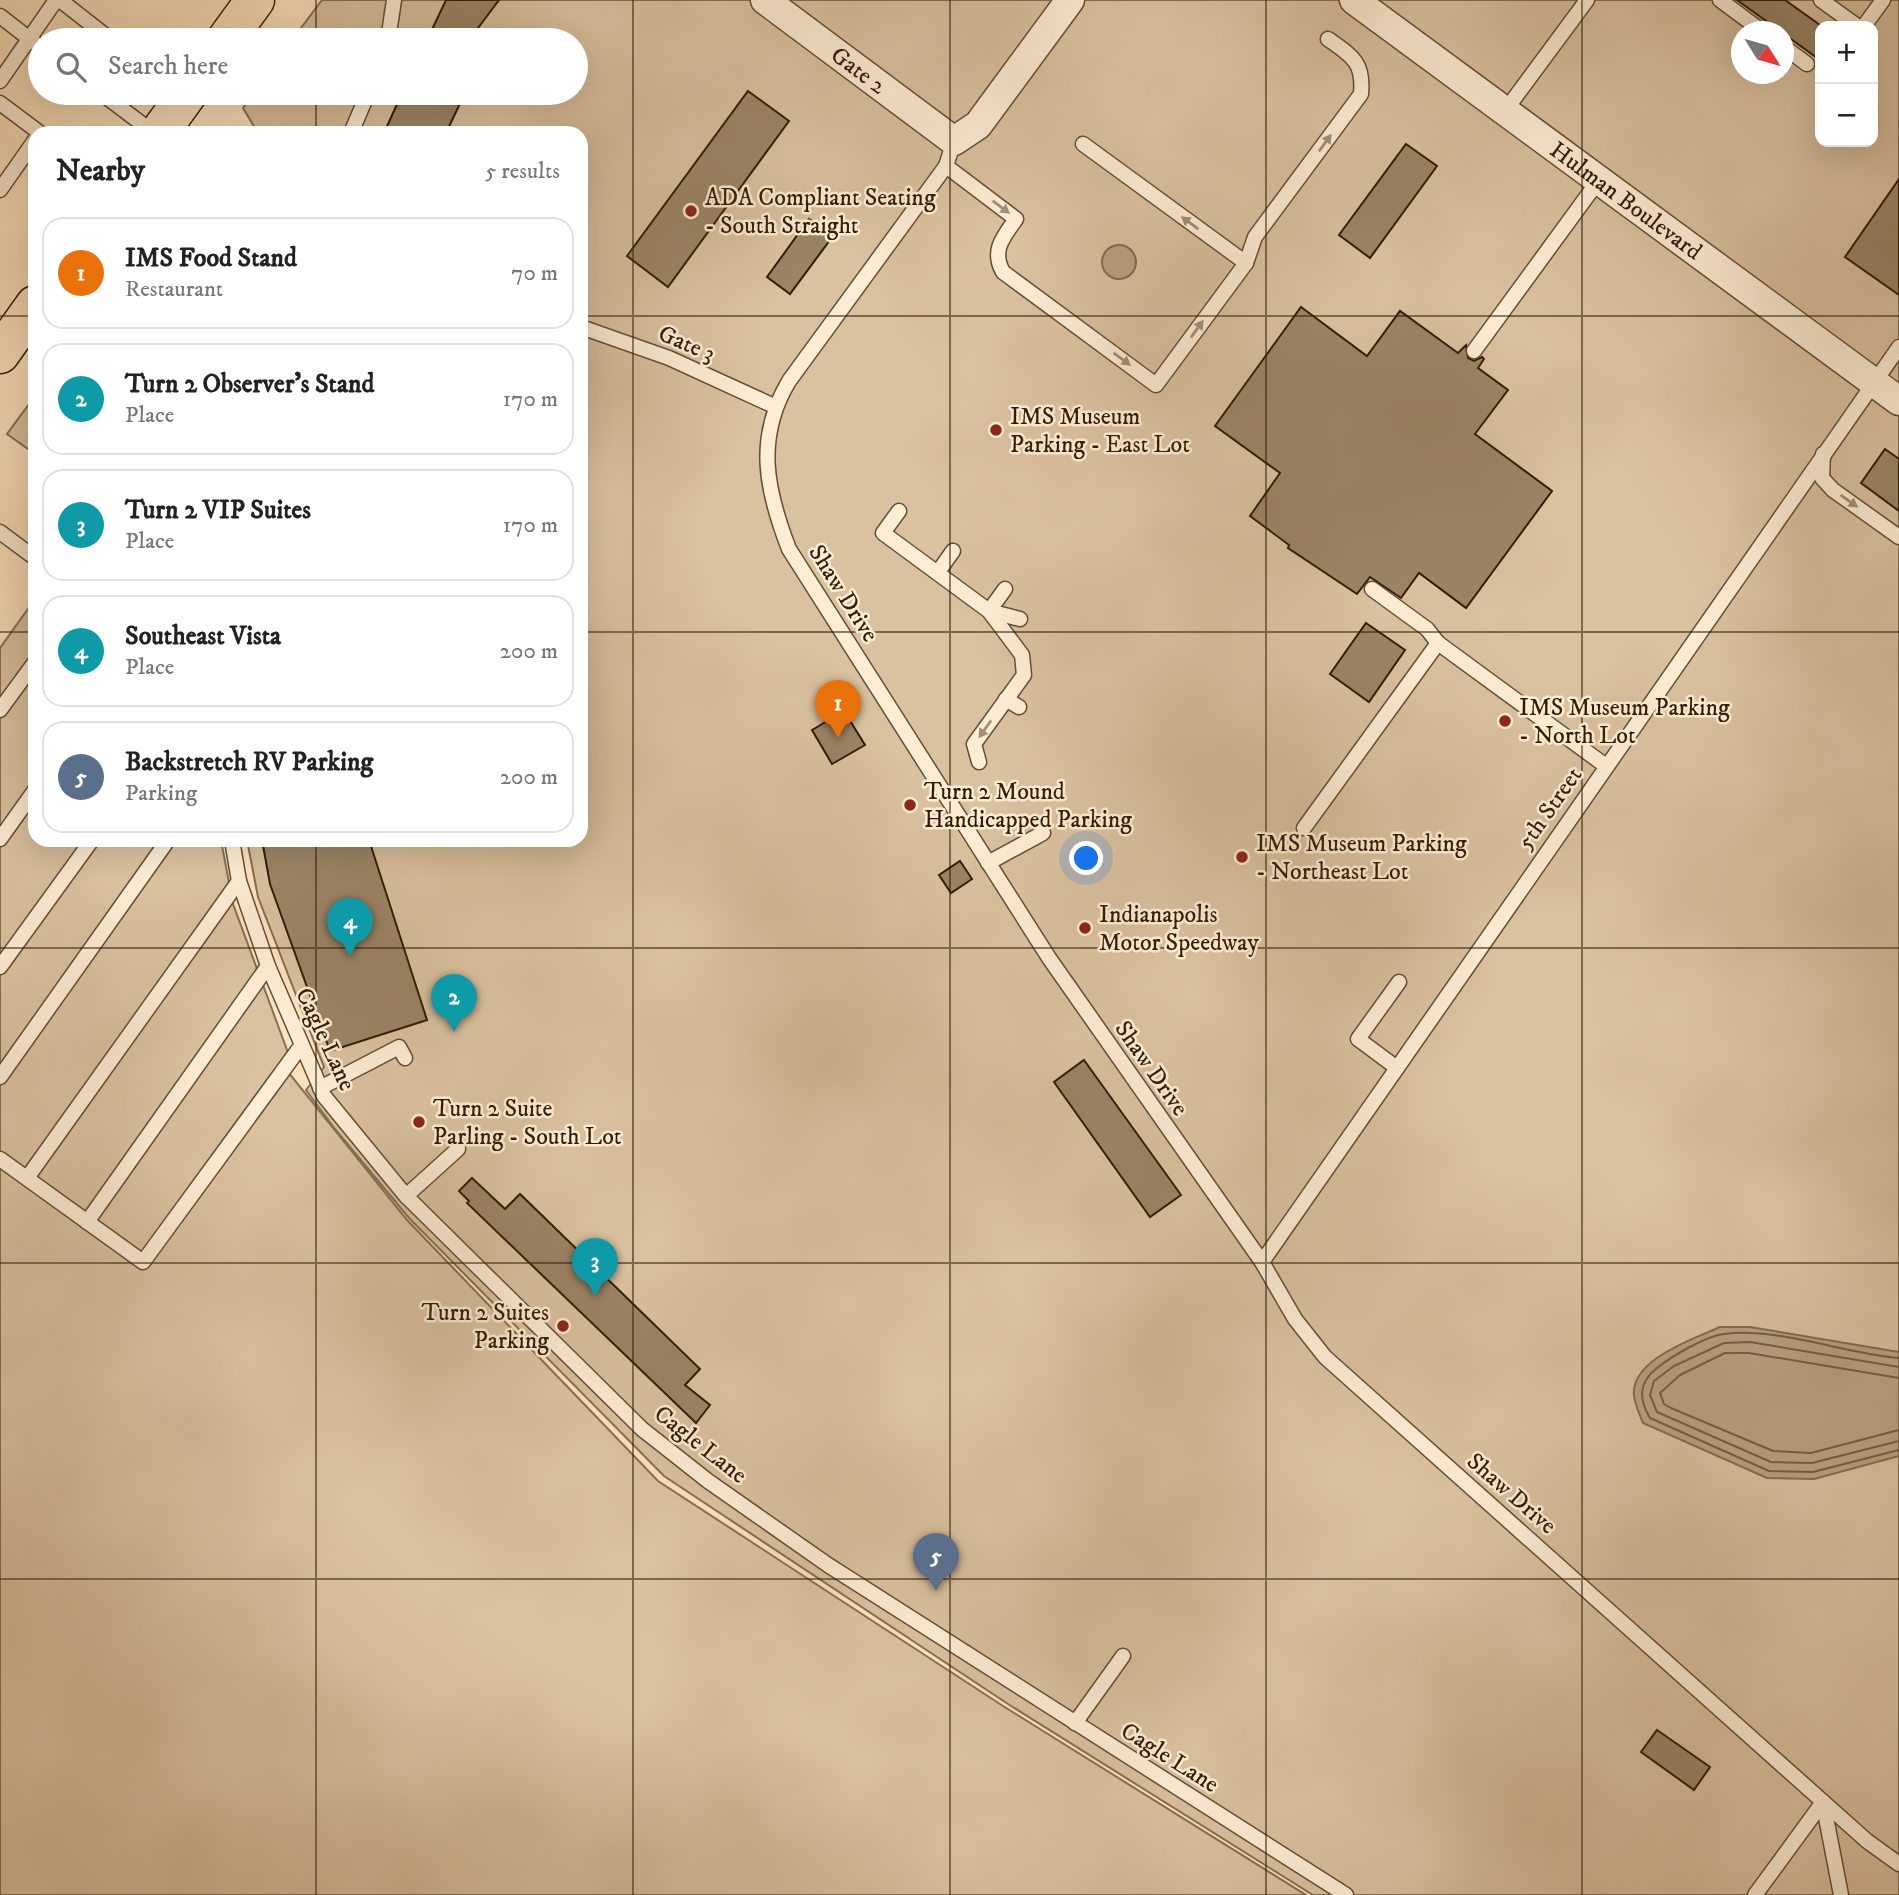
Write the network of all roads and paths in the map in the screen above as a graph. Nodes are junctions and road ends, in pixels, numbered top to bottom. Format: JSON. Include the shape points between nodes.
{"nodes":[{"id":1,"x":58,"y":0,"type":"edge"},
{"id":2,"x":255,"y":0,"type":"edge"},
{"id":3,"x":394,"y":0,"type":"edge"},
{"id":4,"x":765,"y":0,"type":"edge"},
{"id":5,"x":1070,"y":0,"type":"edge"},
{"id":6,"x":1354,"y":0,"type":"edge"},
{"id":7,"x":1587,"y":0,"type":"edge"},
{"id":8,"x":1720,"y":0,"type":"edge"},
{"id":9,"x":1821,"y":0,"type":"edge"},
{"id":10,"x":1883,"y":0,"type":"edge"},
{"id":11,"x":0,"y":16,"type":"edge"},
{"id":12,"x":1748,"y":21,"type":"edge"},
{"id":13,"x":1850,"y":21,"type":"edge"},
{"id":14,"x":1868,"y":21,"type":"edge"},
{"id":15,"x":42,"y":28,"type":"edge"},
{"id":16,"x":95,"y":28,"type":"edge"},
{"id":17,"x":235,"y":28,"type":"edge"},
{"id":18,"x":390,"y":28,"type":"edge"},
{"id":19,"x":28,"y":37,"type":"edge"},
{"id":20,"x":1328,"y":39,"type":"dead end"},
{"id":21,"x":28,"y":49,"type":"edge"},
{"id":22,"x":1794,"y":55,"type":"edge"},
{"id":23,"x":1807,"y":64,"type":"dead end"},
{"id":24,"x":0,"y":81,"type":"edge"},
{"id":25,"x":0,"y":103,"type":"edge"},
{"id":26,"x":145,"y":105,"type":"edge"},
{"id":27,"x":363,"y":105,"type":"edge"},
{"id":28,"x":1505,"y":111,"type":"junction"},
{"id":29,"x":174,"y":113,"type":"edge"},
{"id":30,"x":31,"y":126,"type":"edge"},
{"id":31,"x":354,"y":126,"type":"edge"},
{"id":32,"x":1083,"y":145,"type":"dead end"},
{"id":33,"x":28,"y":150,"type":"edge"},
{"id":34,"x":950,"y":153,"type":"junction"},
{"id":35,"x":1599,"y":180,"type":"junction"},
{"id":36,"x":0,"y":190,"type":"edge"},
{"id":37,"x":1246,"y":263,"type":"junction"},
{"id":38,"x":28,"y":313,"type":"edge"},
{"id":39,"x":588,"y":329,"type":"edge"},
{"id":40,"x":4,"y":340,"type":"edge"},
{"id":41,"x":1899,"y":347,"type":"edge"},
{"id":42,"x":1474,"y":351,"type":"dead end"},
{"id":43,"x":1873,"y":382,"type":"junction"},
{"id":44,"x":1899,"y":401,"type":"edge"},
{"id":45,"x":774,"y":406,"type":"junction"},
{"id":46,"x":1823,"y":452,"type":"junction"},
{"id":47,"x":899,"y":511,"type":"dead end"},
{"id":48,"x":0,"y":532,"type":"edge"},
{"id":49,"x":1899,"y":537,"type":"edge"},
{"id":50,"x":953,"y":551,"type":"dead end"},
{"id":51,"x":28,"y":553,"type":"edge"},
{"id":52,"x":938,"y":572,"type":"junction"},
{"id":53,"x":1005,"y":589,"type":"dead end"},
{"id":54,"x":1373,"y":589,"type":"dead end"},
{"id":55,"x":989,"y":611,"type":"junction"},
{"id":56,"x":1020,"y":619,"type":"dead end"},
{"id":57,"x":1437,"y":643,"type":"junction"},
{"id":58,"x":28,"y":672,"type":"edge"},
{"id":59,"x":0,"y":710,"type":"edge"},
{"id":60,"x":979,"y":762,"type":"dead end"},
{"id":61,"x":1606,"y":766,"type":"junction"},
{"id":62,"x":28,"y":800,"type":"edge"},
{"id":63,"x":1304,"y":828,"type":"dead end"},
{"id":64,"x":1043,"y":833,"type":"dead end"},
{"id":65,"x":0,"y":839,"type":"edge"},
{"id":66,"x":87,"y":847,"type":"edge"},
{"id":67,"x":163,"y":847,"type":"edge"},
{"id":68,"x":233,"y":847,"type":"edge"},
{"id":69,"x":988,"y":863,"type":"junction"},
{"id":70,"x":239,"y":881,"type":"junction"},
{"id":71,"x":268,"y":966,"type":"junction"},
{"id":72,"x":0,"y":967,"type":"edge"},
{"id":73,"x":1399,"y":982,"type":"dead end"},
{"id":74,"x":301,"y":1046,"type":"junction"},
{"id":75,"x":405,"y":1058,"type":"dead end"},
{"id":76,"x":1397,"y":1068,"type":"junction"},
{"id":77,"x":0,"y":1077,"type":"edge"},
{"id":78,"x":320,"y":1088,"type":"junction"},
{"id":79,"x":458,"y":1149,"type":"dead end"},
{"id":80,"x":0,"y":1159,"type":"edge"},
{"id":81,"x":27,"y":1178,"type":"junction"},
{"id":82,"x":406,"y":1196,"type":"junction"},
{"id":83,"x":87,"y":1222,"type":"junction"},
{"id":84,"x":1262,"y":1262,"type":"junction"},
{"id":85,"x":1123,"y":1656,"type":"dead end"},
{"id":86,"x":1075,"y":1723,"type":"junction"},
{"id":87,"x":1824,"y":1802,"type":"junction"},
{"id":88,"x":1899,"y":1864,"type":"edge"},
{"id":89,"x":1346,"y":1895,"type":"edge"},
{"id":90,"x":1755,"y":1895,"type":"edge"},
{"id":91,"x":1841,"y":1895,"type":"edge"}],
"edges":[{"from":1,"to":15,"type":"lane"},
{"from":1,"to":16,"type":"lane"},
{"from":2,"to":17,"type":"main road"},
{"from":3,"to":18,"type":"lane"},
{"from":4,"to":34,"type":"street","name":"Gate 2"},
{"from":5,"to":34,"type":"street","via":[[978,125]]},
{"from":6,"to":28,"type":"street","name":"Hulman Boulevard"},
{"from":7,"to":28,"type":"lane"},
{"from":8,"to":12,"type":"lane"},
{"from":9,"to":13,"type":"lane"},
{"from":10,"to":14,"type":"lane"},
{"from":11,"to":19,"type":"lane"},
{"from":37,"to":20,"type":"lane","one_way":true,"via":[[1255,237],[1361,94],[1363,74],[1353,56]]},
{"from":21,"to":24,"type":"lane"},
{"from":22,"to":23,"type":"lane"},
{"from":25,"to":30,"type":"lane"},
{"from":26,"to":29,"type":"lane"},
{"from":27,"to":31,"type":"lane"},
{"from":28,"to":35,"type":"street","name":"Hulman Boulevard"},
{"from":37,"to":32,"type":"lane","one_way":true},
{"from":33,"to":36,"type":"lane"},
{"from":34,"to":37,"type":"lane","one_way":true,"via":[[1016,219],[1000,242],[996,260],[1003,272],[1156,385]]},
{"from":34,"to":45,"type":"lane","name":"Shaw Drive"},
{"from":35,"to":42,"type":"lane"},
{"from":35,"to":43,"type":"street","name":"Hulman Boulevard"},
{"from":38,"to":40,"type":"main road"},
{"from":39,"to":45,"type":"lane","name":"Gate 3","via":[[669,358]]},
{"from":41,"to":43,"type":"lane","name":"5th Street"},
{"from":43,"to":44,"type":"street","name":"Hulman Boulevard"},
{"from":43,"to":46,"type":"lane","name":"5th Street"},
{"from":45,"to":69,"type":"lane","name":"Shaw Drive","via":[[768,473],[789,549]]},
{"from":46,"to":49,"type":"lane","one_way":true,"via":[[1822,478]]},
{"from":46,"to":61,"type":"lane","name":"5th Street"},
{"from":47,"to":52,"type":"lane","via":[[883,533]]},
{"from":48,"to":51,"type":"lane"},
{"from":50,"to":52,"type":"lane"},
{"from":52,"to":55,"type":"lane"},
{"from":53,"to":55,"type":"lane"},
{"from":54,"to":57,"type":"lane","via":[[1427,629]]},
{"from":55,"to":56,"type":"lane"},
{"from":55,"to":60,"type":"lane","one_way":true,"via":[[1022,655],[1024,675],[1013,703],[974,744]]},
{"from":57,"to":61,"type":"lane"},
{"from":57,"to":63,"type":"lane"},
{"from":58,"to":59,"type":"lane"},
{"from":61,"to":76,"type":"lane","name":"5th Street"},
{"from":62,"to":65,"type":"lane"},
{"from":64,"to":69,"type":"lane"},
{"from":66,"to":72,"type":"lane"},
{"from":67,"to":77,"type":"lane"},
{"from":68,"to":70,"type":"lane","name":"Cagle Lane"},
{"from":69,"to":84,"type":"lane","name":"Shaw Drive","via":[[1123,1066]]},
{"from":70,"to":71,"type":"lane","name":"Cagle Lane"},
{"from":70,"to":81,"type":"lane"},
{"from":71,"to":74,"type":"lane","name":"Cagle Lane"},
{"from":71,"to":83,"type":"lane"},
{"from":73,"to":76,"type":"lane","via":[[1358,1039]]},
{"from":74,"to":78,"type":"lane","name":"Cagle Lane"},
{"from":74,"to":83,"type":"lane","via":[[143,1262]]},
{"from":75,"to":78,"type":"lane","via":[[399,1047]]},
{"from":76,"to":84,"type":"lane","name":"5th Street"},
{"from":78,"to":82,"type":"lane","name":"Cagle Lane"},
{"from":79,"to":82,"type":"lane"},
{"from":80,"to":81,"type":"lane"},
{"from":81,"to":83,"type":"lane"},
{"from":82,"to":86,"type":"lane","name":"Cagle Lane","via":[[664,1447],[828,1566]]},
{"from":84,"to":87,"type":"lane","name":"Shaw Drive","via":[[1295,1319],[1336,1367]]},
{"from":85,"to":86,"type":"lane"},
{"from":86,"to":89,"type":"lane","name":"Cagle Lane"},
{"from":87,"to":88,"type":"lane","name":"Shaw Drive"},
{"from":87,"to":90,"type":"lane"},
{"from":87,"to":91,"type":"lane"}]}
